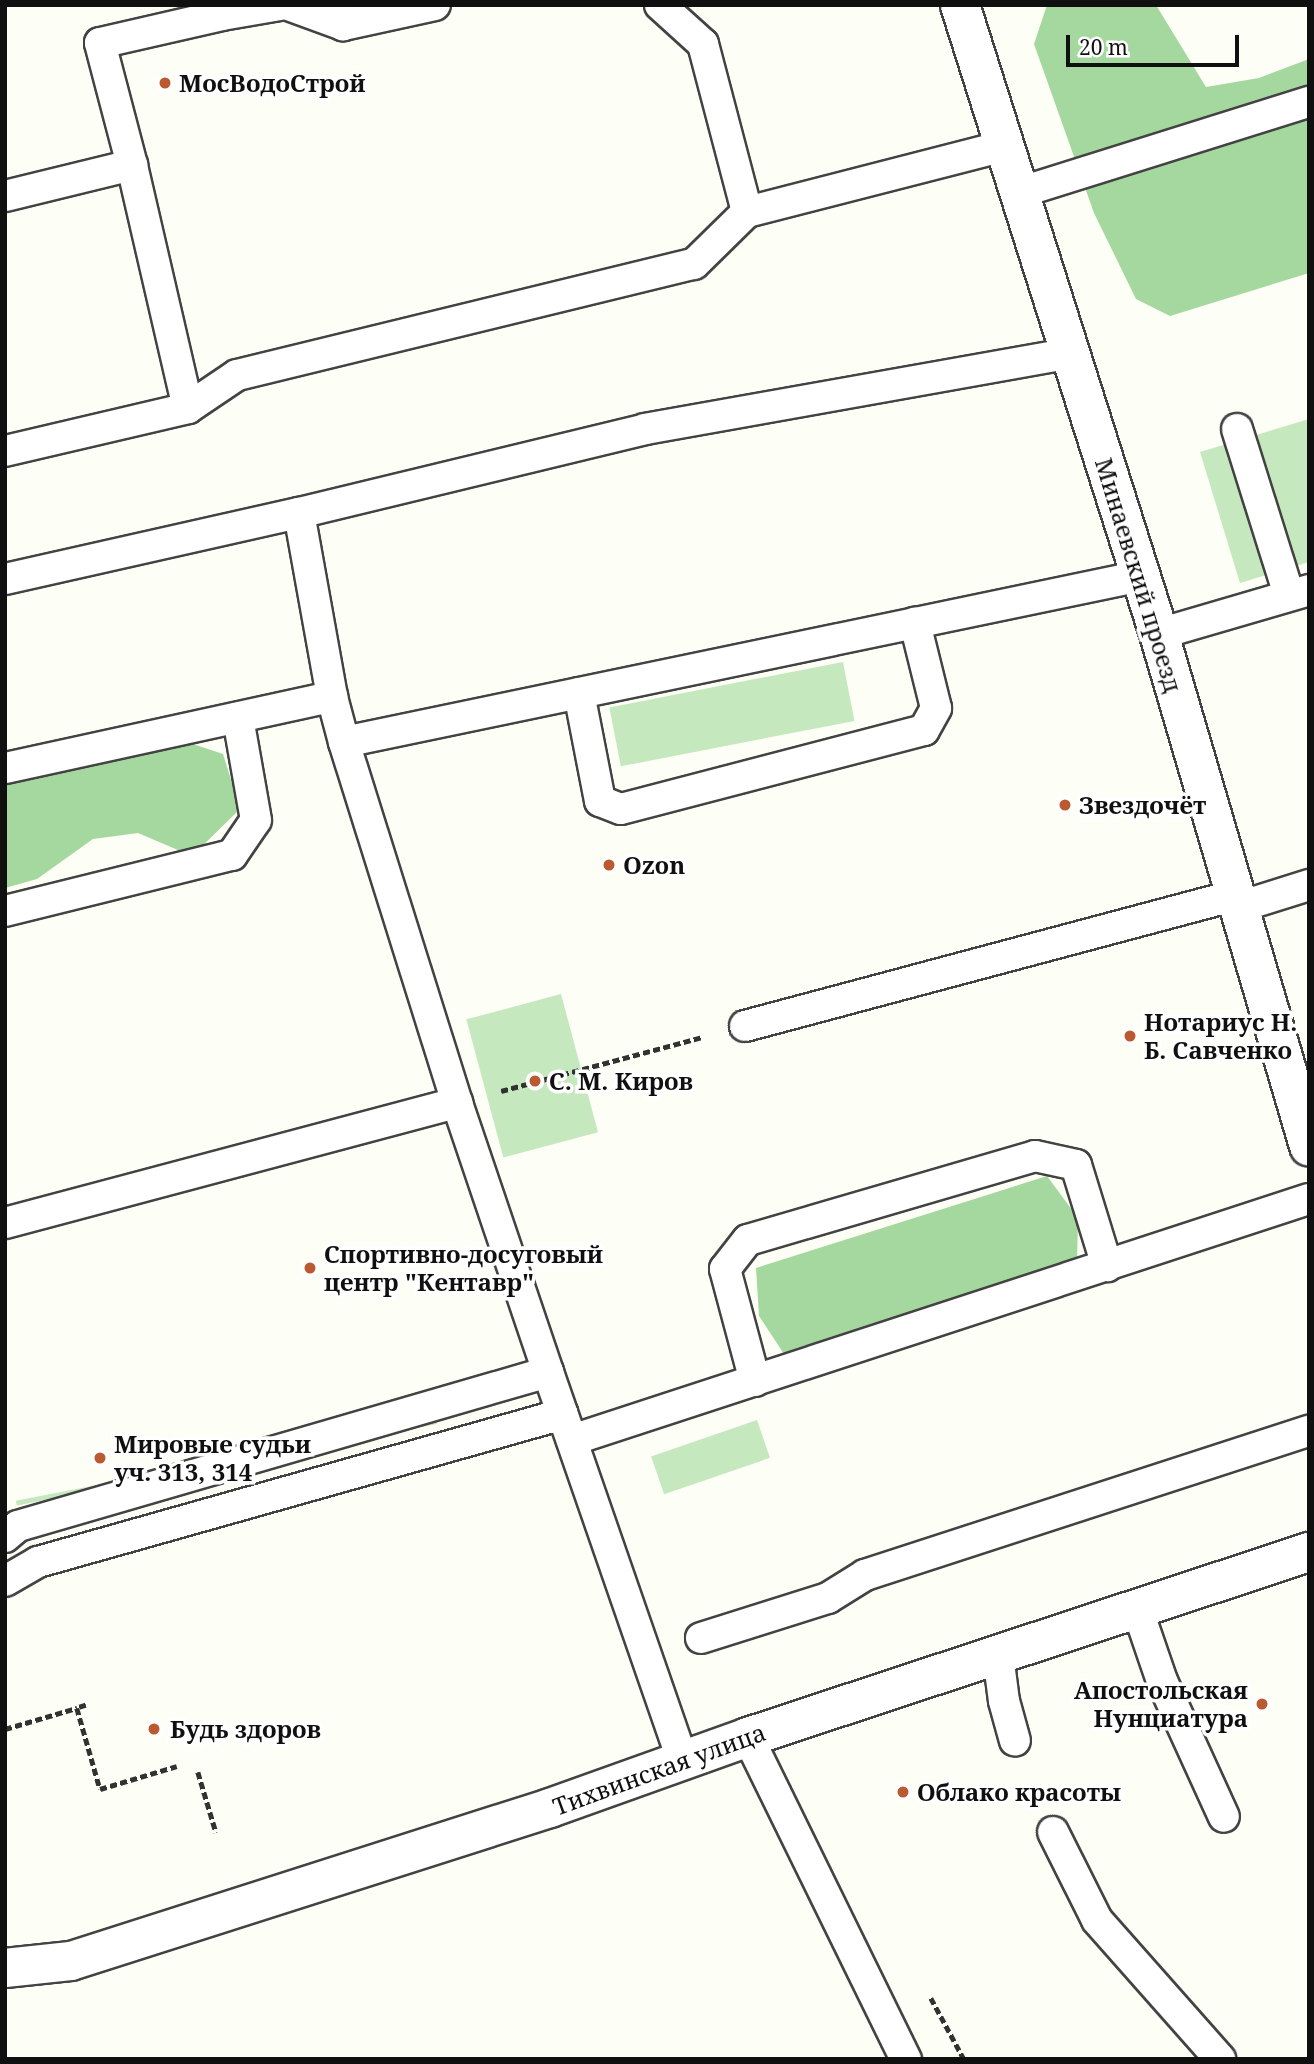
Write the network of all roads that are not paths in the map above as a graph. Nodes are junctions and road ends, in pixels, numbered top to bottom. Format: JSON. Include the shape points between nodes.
{"nodes":[{"id":1,"x":280,"y":5,"type":"edge"},
{"id":2,"x":288,"y":5,"type":"edge"},
{"id":3,"x":435,"y":5,"type":"edge"},
{"id":4,"x":660,"y":5,"type":"edge"},
{"id":5,"x":960,"y":5,"type":"edge"},
{"id":6,"x":340,"y":15,"type":"edge"},
{"id":7,"x":1309,"y":102,"type":"edge"},
{"id":8,"x":1004,"y":146,"type":"junction"},
{"id":9,"x":132,"y":165,"type":"junction"},
{"id":10,"x":1018,"y":193,"type":"junction"},
{"id":11,"x":5,"y":196,"type":"edge"},
{"id":12,"x":747,"y":212,"type":"junction"},
{"id":13,"x":1068,"y":354,"type":"junction"},
{"id":14,"x":188,"y":408,"type":"junction"},
{"id":15,"x":1237,"y":429,"type":"dead end"},
{"id":16,"x":5,"y":451,"type":"edge"},
{"id":17,"x":299,"y":513,"type":"junction"},
{"id":18,"x":1141,"y":576,"type":"junction"},
{"id":19,"x":5,"y":579,"type":"edge"},
{"id":20,"x":1299,"y":592,"type":"edge"},
{"id":21,"x":915,"y":623,"type":"junction"},
{"id":22,"x":1158,"y":634,"type":"junction"},
{"id":23,"x":579,"y":693,"type":"junction"},
{"id":24,"x":332,"y":697,"type":"junction"},
{"id":25,"x":238,"y":718,"type":"junction"},
{"id":26,"x":344,"y":742,"type":"junction"},
{"id":27,"x":5,"y":768,"type":"edge"},
{"id":28,"x":1309,"y":885,"type":"edge"},
{"id":29,"x":1238,"y":901,"type":"junction"},
{"id":30,"x":5,"y":911,"type":"edge"},
{"id":31,"x":745,"y":1026,"type":"road end"},
{"id":32,"x":457,"y":1103,"type":"junction"},
{"id":33,"x":1309,"y":1146,"type":"edge"},
{"id":34,"x":1309,"y":1199,"type":"edge"},
{"id":35,"x":5,"y":1223,"type":"edge"},
{"id":36,"x":1107,"y":1266,"type":"junction"},
{"id":37,"x":548,"y":1372,"type":"junction"},
{"id":38,"x":755,"y":1381,"type":"junction"},
{"id":39,"x":567,"y":1427,"type":"junction"},
{"id":40,"x":1309,"y":1431,"type":"edge"},
{"id":41,"x":5,"y":1537,"type":"edge"},
{"id":42,"x":1309,"y":1552,"type":"edge"},
{"id":43,"x":5,"y":1581,"type":"edge"},
{"id":44,"x":1137,"y":1608,"type":"junction"},
{"id":45,"x":701,"y":1638,"type":"dead end"},
{"id":46,"x":998,"y":1655,"type":"junction"},
{"id":47,"x":748,"y":1737,"type":"junction"},
{"id":48,"x":1015,"y":1741,"type":"dead end"},
{"id":49,"x":683,"y":1762,"type":"junction"},
{"id":50,"x":1224,"y":1817,"type":"dead end"},
{"id":51,"x":1053,"y":1832,"type":"dead end"},
{"id":52,"x":5,"y":1968,"type":"edge"},
{"id":53,"x":906,"y":2059,"type":"edge"},
{"id":54,"x":1220,"y":2059,"type":"edge"}],
"edges":[{"from":1,"to":9,"type":"lane","via":[[100,43]]},
{"from":2,"to":6,"type":"lane"},
{"from":3,"to":6,"type":"lane"},
{"from":4,"to":12,"type":"lane","via":[[703,44]]},
{"from":5,"to":8,"type":"street","name":"Минаевский проезд"},
{"from":7,"to":10,"type":"lane"},
{"from":8,"to":10,"type":"street","name":"Минаевский проезд"},
{"from":8,"to":12,"type":"lane"},
{"from":9,"to":11,"type":"lane"},
{"from":9,"to":14,"type":"lane"},
{"from":10,"to":13,"type":"street","name":"Минаевский проезд"},
{"from":12,"to":14,"type":"lane","via":[[694,264],[237,375]]},
{"from":13,"to":17,"type":"lane","via":[[645,429]]},
{"from":13,"to":18,"type":"street","name":"Минаевский проезд"},
{"from":14,"to":16,"type":"lane"},
{"from":15,"to":20,"type":"lane"},
{"from":17,"to":19,"type":"lane"},
{"from":17,"to":24,"type":"lane"},
{"from":18,"to":21,"type":"lane"},
{"from":18,"to":22,"type":"street","name":"Минаевский проезд"},
{"from":20,"to":22,"type":"lane"},
{"from":21,"to":23,"type":"lane"},
{"from":21,"to":23,"type":"lane","via":[[936,708],[924,730],[621,809],[600,801]]},
{"from":22,"to":29,"type":"street","name":"Минаевский проезд"},
{"from":23,"to":26,"type":"lane"},
{"from":24,"to":25,"type":"lane"},
{"from":24,"to":26,"type":"lane"},
{"from":25,"to":27,"type":"lane"},
{"from":25,"to":30,"type":"lane","via":[[256,820],[232,855]]},
{"from":26,"to":32,"type":"lane"},
{"from":28,"to":29,"type":"lane"},
{"from":29,"to":31,"type":"lane"},
{"from":29,"to":33,"type":"street","name":"Минаевский проезд"},
{"from":32,"to":35,"type":"lane"},
{"from":32,"to":37,"type":"lane"},
{"from":34,"to":36,"type":"lane"},
{"from":36,"to":38,"type":"lane"},
{"from":36,"to":38,"type":"lane","via":[[1076,1165],[1035,1156],[748,1240],[725,1269]]},
{"from":37,"to":39,"type":"lane"},
{"from":37,"to":41,"type":"lane","via":[[18,1526]]},
{"from":38,"to":39,"type":"lane"},
{"from":39,"to":43,"type":"lane","via":[[38,1562]]},
{"from":39,"to":49,"type":"lane"},
{"from":40,"to":45,"type":"lane","via":[[865,1575],[828,1598]]},
{"from":42,"to":44,"type":"street","name":"Тихвинская улица"},
{"from":44,"to":46,"type":"street","name":"Тихвинская улица"},
{"from":44,"to":50,"type":"lane","via":[[1162,1681]]},
{"from":46,"to":47,"type":"street","name":"Тихвинская улица"},
{"from":46,"to":48,"type":"lane"},
{"from":47,"to":49,"type":"street","name":"Тихвинская улица"},
{"from":47,"to":53,"type":"lane"},
{"from":49,"to":52,"type":"street","name":"Тихвинская улица","via":[[71,1961]]},
{"from":51,"to":54,"type":"lane","via":[[1097,1920]]}]}
